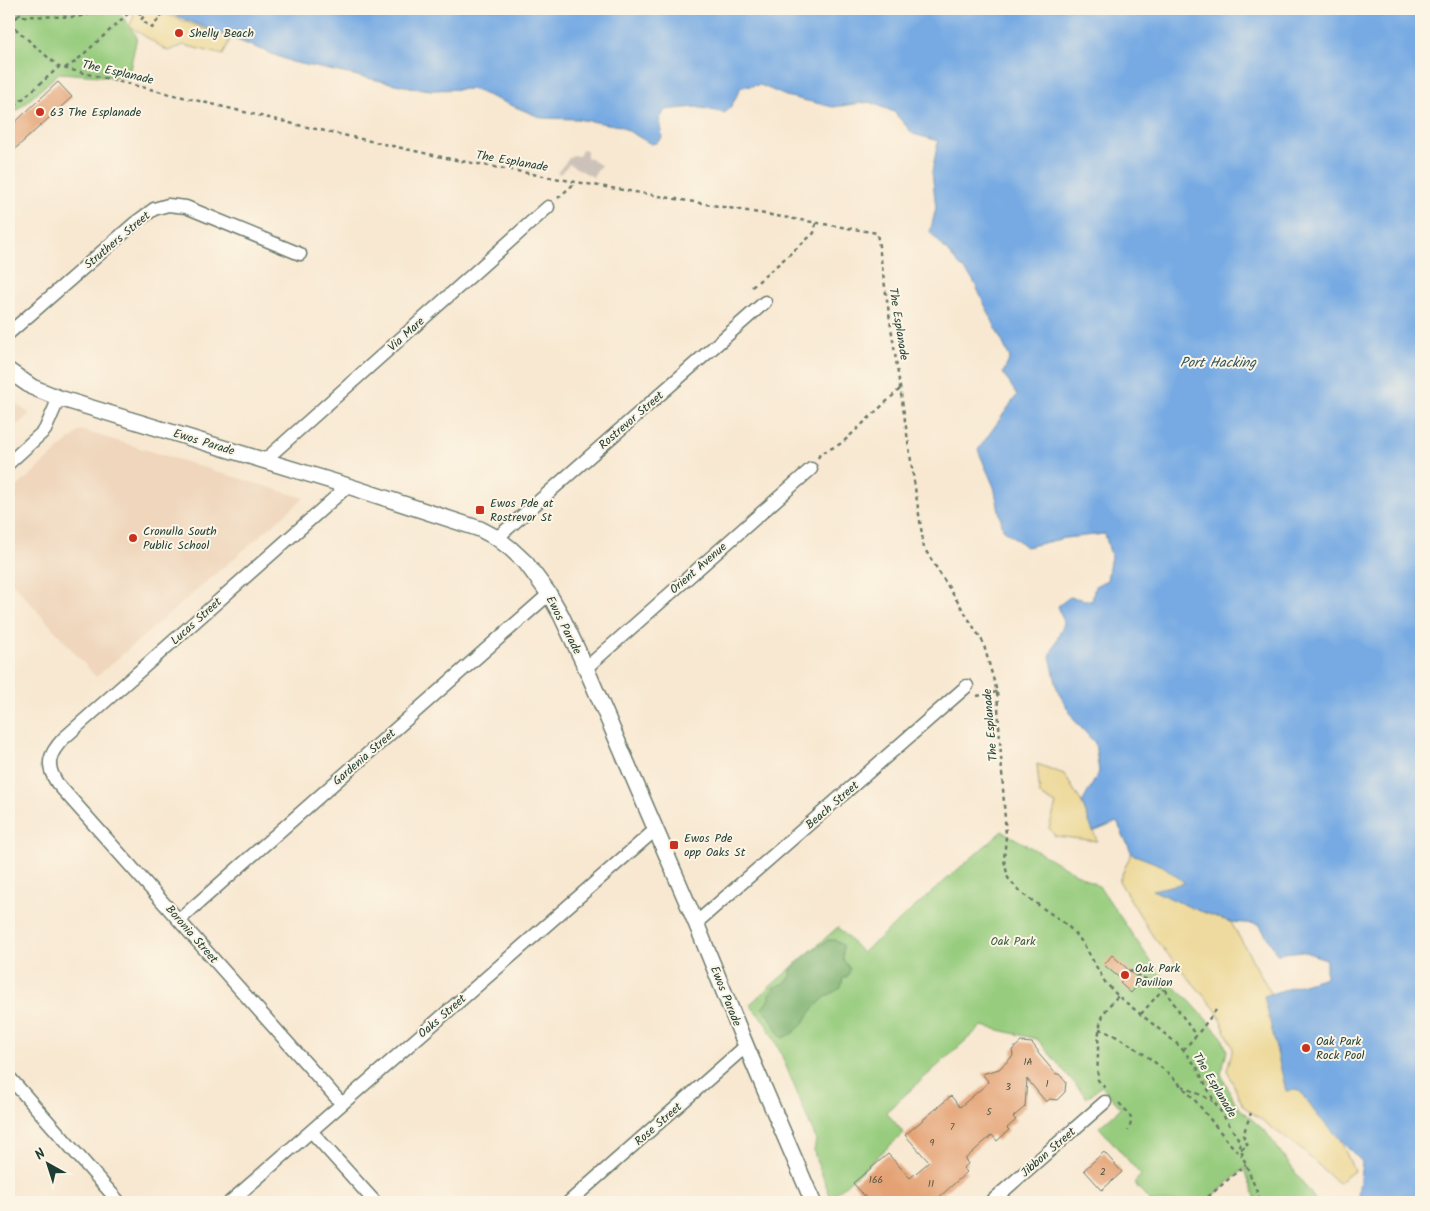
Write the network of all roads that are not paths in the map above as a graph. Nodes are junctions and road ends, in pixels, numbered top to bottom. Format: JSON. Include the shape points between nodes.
{"nodes":[{"id":1,"x":548,"y":207,"type":"road end"},
{"id":2,"x":300,"y":254,"type":"dead end"},
{"id":3,"x":765,"y":302,"type":"dead end"},
{"id":4,"x":9,"y":334,"type":"edge"},
{"id":5,"x":9,"y":371,"type":"edge"},
{"id":6,"x":59,"y":398,"type":"junction"},
{"id":7,"x":265,"y":460,"type":"junction"},
{"id":8,"x":9,"y":463,"type":"edge"},
{"id":9,"x":810,"y":469,"type":"road end"},
{"id":10,"x":348,"y":486,"type":"junction"},
{"id":11,"x":497,"y":538,"type":"junction"},
{"id":12,"x":549,"y":594,"type":"junction"},
{"id":13,"x":586,"y":668,"type":"junction"},
{"id":14,"x":967,"y":686,"type":"road end"},
{"id":15,"x":50,"y":761,"type":"joint"},
{"id":16,"x":655,"y":830,"type":"junction"},
{"id":17,"x":180,"y":920,"type":"junction"},
{"id":18,"x":696,"y":923,"type":"junction"},
{"id":19,"x":746,"y":1046,"type":"junction"},
{"id":20,"x":9,"y":1077,"type":"edge"},
{"id":21,"x":1111,"y":1099,"type":"road end"},
{"id":22,"x":342,"y":1104,"type":"junction"},
{"id":23,"x":311,"y":1132,"type":"junction"},
{"id":24,"x":119,"y":1202,"type":"edge"},
{"id":25,"x":230,"y":1202,"type":"edge"},
{"id":26,"x":375,"y":1202,"type":"edge"},
{"id":27,"x":569,"y":1202,"type":"edge"},
{"id":28,"x":813,"y":1202,"type":"edge"},
{"id":29,"x":991,"y":1202,"type":"edge"}],
"edges":[{"from":1,"to":7,"type":"street","name":"Via Mare"},
{"from":2,"to":4,"type":"street","name":"Struthers Street","via":[[186,207],[168,205],[135,223]]},
{"from":3,"to":11,"type":"street","name":"Rostrevor Street"},
{"from":5,"to":6,"type":"street","name":"Ewos Parade","via":[[32,387]]},
{"from":6,"to":7,"type":"street","name":"Ewos Parade"},
{"from":6,"to":8,"type":"street","via":[[44,430]]},
{"from":7,"to":10,"type":"street","name":"Ewos Parade"},
{"from":9,"to":13,"type":"street","name":"Orient Avenue"},
{"from":10,"to":11,"type":"street","name":"Ewos Parade","via":[[463,522]]},
{"from":10,"to":15,"type":"street","name":"Lucas Street","via":[[63,739],[54,749]]},
{"from":11,"to":12,"type":"street","name":"Ewos Parade","via":[[526,563]]},
{"from":12,"to":13,"type":"street","name":"Ewos Parade"},
{"from":12,"to":17,"type":"street","name":"Gardenia Street"},
{"from":13,"to":16,"type":"street","name":"Ewos Parade"},
{"from":14,"to":18,"type":"street","name":"Beach Street"},
{"from":15,"to":17,"type":"street","name":"Boronia Street","via":[[51,774],[57,783]]},
{"from":16,"to":18,"type":"street","name":"Ewos Parade"},
{"from":16,"to":22,"type":"street","name":"Oaks Street"},
{"from":17,"to":22,"type":"street","name":"Boronia Street"},
{"from":18,"to":19,"type":"street","name":"Ewos Parade"},
{"from":19,"to":27,"type":"street","name":"Rose Street"},
{"from":19,"to":28,"type":"street","name":"Ewos Parade"},
{"from":20,"to":24,"type":"street"},
{"from":21,"to":29,"type":"street","name":"Jibbon Street"},
{"from":22,"to":23,"type":"street","name":"Oaks Street"},
{"from":23,"to":25,"type":"street","name":"Oaks Street"},
{"from":23,"to":26,"type":"street"}]}
